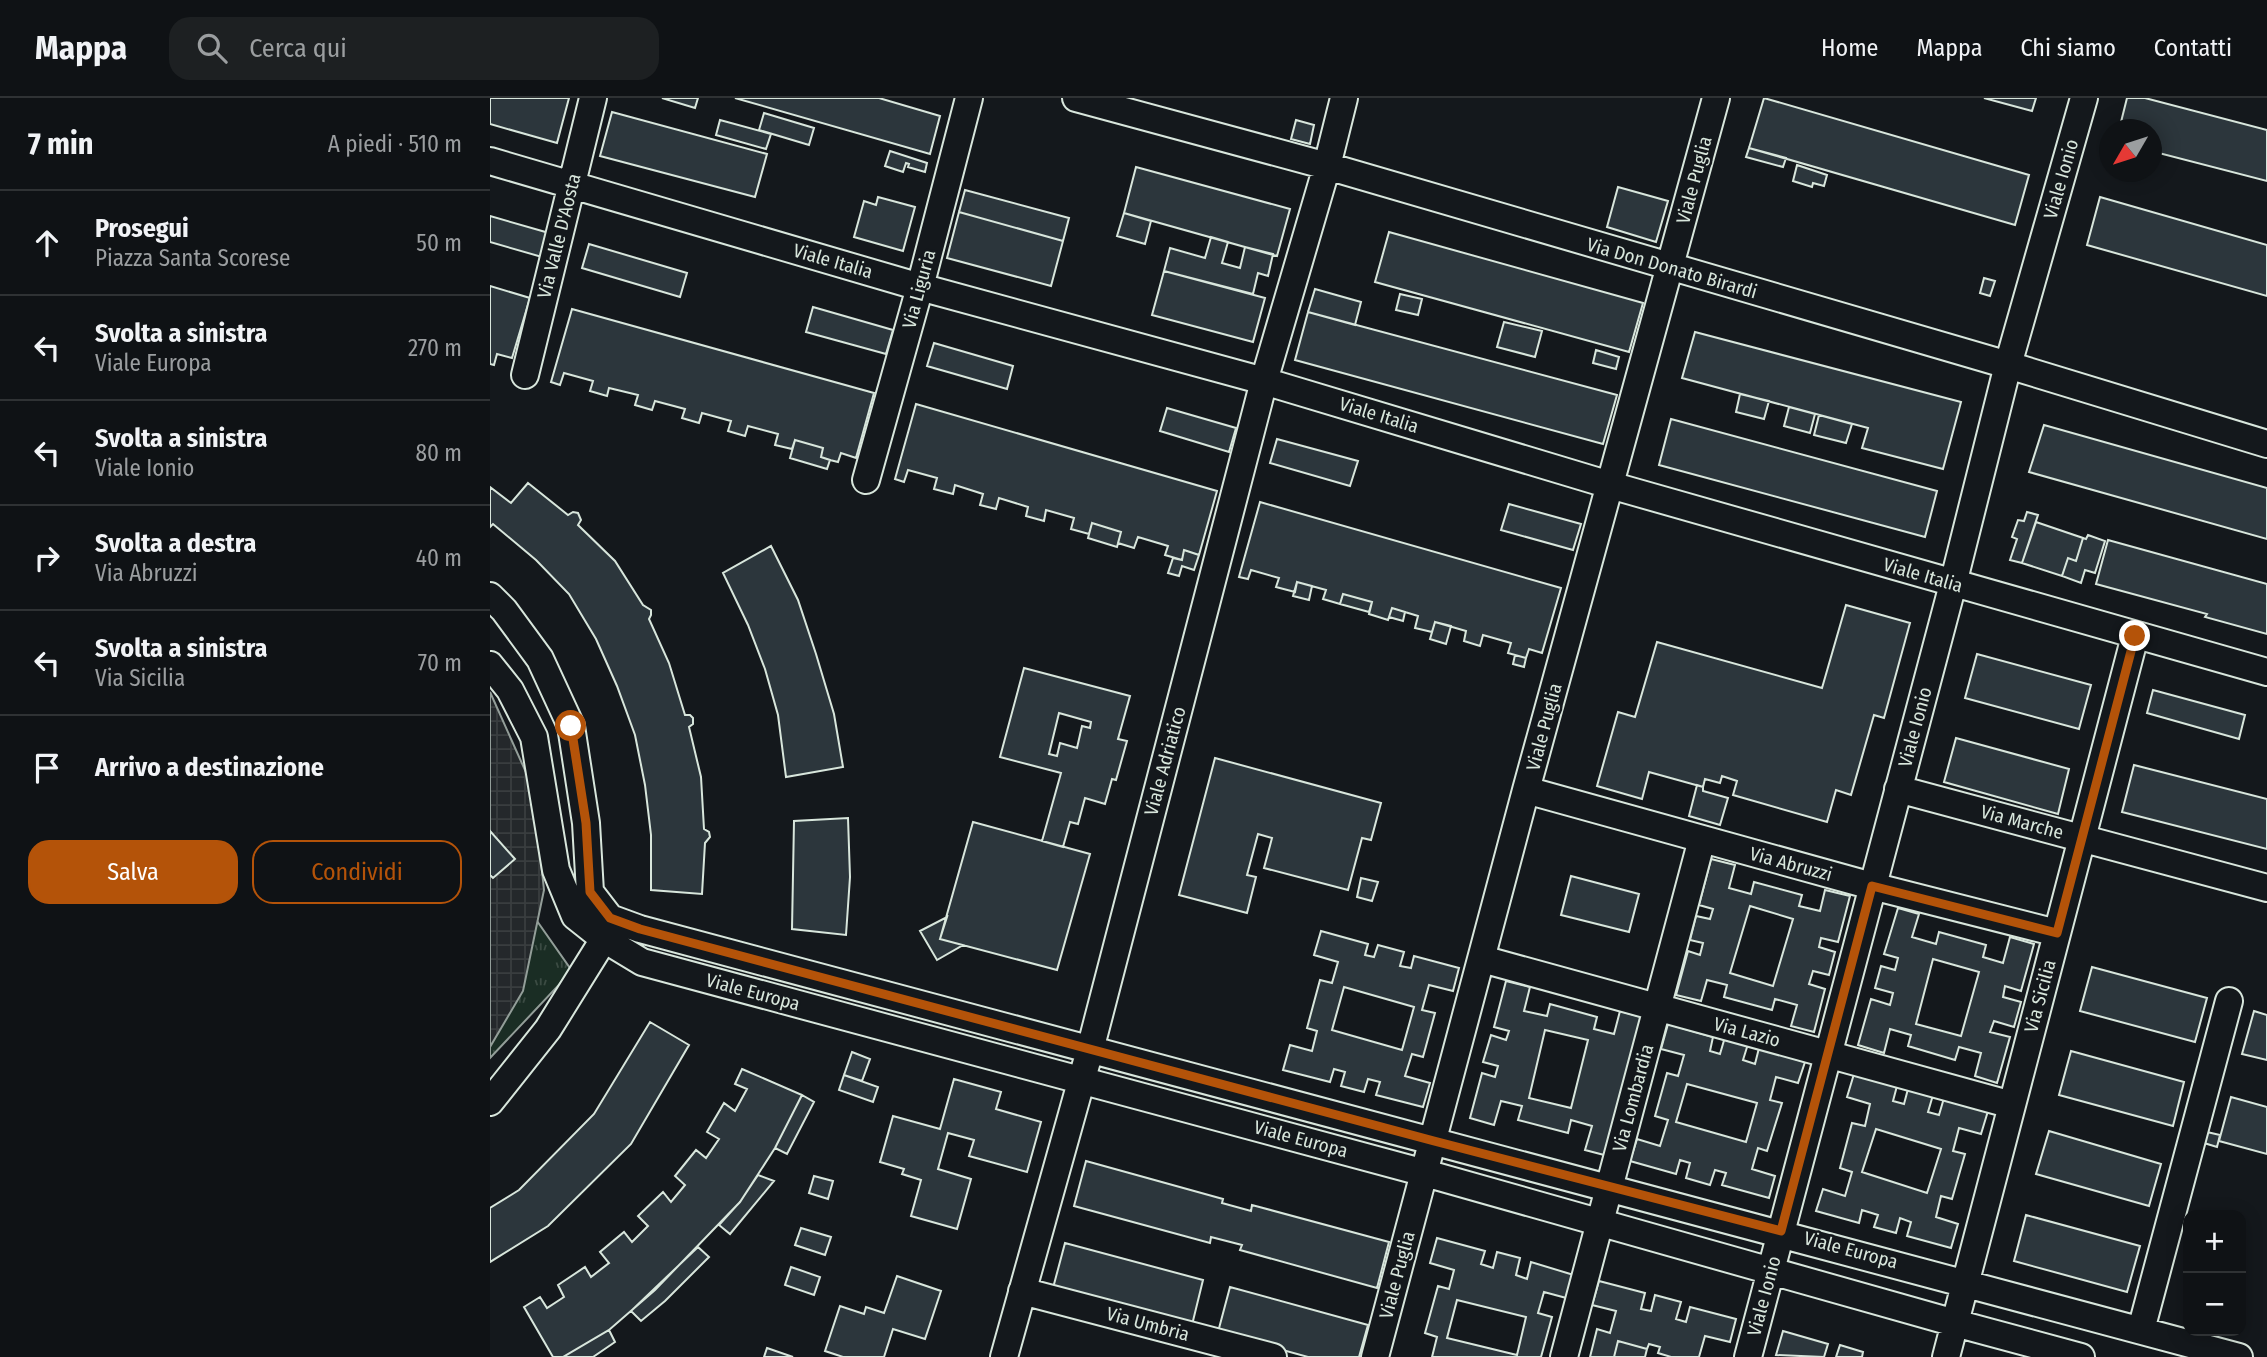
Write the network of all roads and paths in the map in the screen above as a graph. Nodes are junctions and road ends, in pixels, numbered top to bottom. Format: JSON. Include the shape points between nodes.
{"nodes":[{"id":1,"x":593,"y":98,"type":"edge"},
{"id":2,"x":969,"y":98,"type":"edge"},
{"id":3,"x":1076,"y":98,"type":"edge"},
{"id":4,"x":1344,"y":98,"type":"edge"},
{"id":5,"x":1716,"y":98,"type":"edge"},
{"id":6,"x":2084,"y":98,"type":"edge"},
{"id":7,"x":490,"y":161,"type":"edge"},
{"id":8,"x":1327,"y":166,"type":"junction"},
{"id":9,"x":572,"y":185,"type":"junction"},
{"id":10,"x":1671,"y":268,"type":"junction"},
{"id":11,"x":920,"y":287,"type":"junction"},
{"id":12,"x":2008,"y":365,"type":"junction"},
{"id":13,"x":525,"y":374,"type":"dead end"},
{"id":14,"x":1264,"y":381,"type":"junction"},
{"id":15,"x":2267,"y":444,"type":"edge"},
{"id":16,"x":866,"y":480,"type":"dead end"},
{"id":17,"x":1610,"y":485,"type":"junction"},
{"id":18,"x":1953,"y":584,"type":"junction"},
{"id":19,"x":490,"y":596,"type":"edge"},
{"id":20,"x":2135,"y":636,"type":"junction"},
{"id":21,"x":490,"y":665,"type":"edge"},
{"id":22,"x":2267,"y":672,"type":"edge"},
{"id":23,"x":1898,"y":789,"type":"junction"},
{"id":24,"x":1526,"y":790,"type":"junction"},
{"id":25,"x":2082,"y":838,"type":"junction"},
{"id":26,"x":1702,"y":839,"type":"junction"},
{"id":27,"x":1872,"y":886,"type":"junction"},
{"id":28,"x":2267,"y":888,"type":"edge"},
{"id":29,"x":607,"y":929,"type":"junction"},
{"id":30,"x":2057,"y":933,"type":"junction"},
{"id":31,"x":1482,"y":959,"type":"junction"},
{"id":32,"x":2229,"y":1001,"type":"dead end"},
{"id":33,"x":1657,"y":1008,"type":"junction"},
{"id":34,"x":1090,"y":1049,"type":"junction"},
{"id":35,"x":1828,"y":1055,"type":"junction"},
{"id":36,"x":1082,"y":1080,"type":"junction"},
{"id":37,"x":490,"y":1102,"type":"edge"},
{"id":38,"x":2012,"y":1105,"type":"junction"},
{"id":39,"x":1434,"y":1141,"type":"junction"},
{"id":40,"x":1425,"y":1172,"type":"junction"},
{"id":41,"x":1610,"y":1187,"type":"junction"},
{"id":42,"x":1601,"y":1222,"type":"junction"},
{"id":43,"x":1781,"y":1231,"type":"junction"},
{"id":44,"x":1770,"y":1269,"type":"junction"},
{"id":45,"x":1966,"y":1282,"type":"junction"},
{"id":46,"x":1022,"y":1291,"type":"junction"},
{"id":47,"x":1955,"y":1323,"type":"junction"},
{"id":48,"x":2141,"y":1330,"type":"junction"},
{"id":49,"x":1004,"y":1357,"type":"edge"},
{"id":50,"x":1273,"y":1357,"type":"edge"},
{"id":51,"x":1375,"y":1357,"type":"edge"},
{"id":52,"x":1564,"y":1357,"type":"edge"},
{"id":53,"x":1748,"y":1357,"type":"edge"},
{"id":54,"x":1946,"y":1357,"type":"edge"},
{"id":55,"x":2081,"y":1357,"type":"edge"},
{"id":56,"x":2239,"y":1357,"type":"edge"}],
"edges":[{"from":1,"to":9,"type":"street","name":"Via Valle D'Aosta"},
{"from":2,"to":11,"type":"street","name":"Via Liguria"},
{"from":3,"to":8,"type":"street","name":"Via Don Donato Birardi"},
{"from":4,"to":8,"type":"street","name":"Viale Adriatico"},
{"from":5,"to":10,"type":"street","name":"Viale Puglia"},
{"from":6,"to":12,"type":"street","name":"Viale Ionio"},
{"from":7,"to":9,"type":"street","name":"Viale Italia"},
{"from":8,"to":10,"type":"street","name":"Via Don Donato Birardi"},
{"from":8,"to":14,"type":"street","name":"Viale Adriatico"},
{"from":9,"to":11,"type":"street","name":"Viale Italia"},
{"from":9,"to":13,"type":"street","name":"Via Valle D'Aosta"},
{"from":10,"to":12,"type":"street","name":"Via Don Donato Birardi"},
{"from":10,"to":17,"type":"street","name":"Viale Puglia"},
{"from":11,"to":14,"type":"street","name":"Viale Italia"},
{"from":11,"to":16,"type":"street","name":"Via Liguria"},
{"from":12,"to":15,"type":"street","name":"Via Don Donato Birardi"},
{"from":12,"to":18,"type":"street","name":"Viale Ionio"},
{"from":14,"to":17,"type":"street","name":"Viale Italia"},
{"from":14,"to":34,"type":"street","name":"Viale Adriatico"},
{"from":17,"to":18,"type":"street","name":"Viale Italia"},
{"from":17,"to":24,"type":"street","name":"Viale Puglia"},
{"from":18,"to":20,"type":"street","name":"Viale Italia"},
{"from":18,"to":23,"type":"street","name":"Viale Ionio"},
{"from":19,"to":29,"type":"street","via":[[541,659],[571,726],[586,823],[590,892]]},
{"from":20,"to":22,"type":"street","name":"Viale Italia"},
{"from":20,"to":25,"type":"street","name":"Via Sicilia"},
{"from":21,"to":29,"type":"street","via":[[510,690],[534,737],[556,870],[575,916]]},
{"from":23,"to":25,"type":"street","name":"Via Marche"},
{"from":23,"to":27,"type":"street","name":"Viale Ionio"},
{"from":24,"to":26,"type":"street","name":"Via Abruzzi"},
{"from":24,"to":31,"type":"street","name":"Viale Puglia"},
{"from":25,"to":28,"type":"street","name":"Via Marche"},
{"from":25,"to":30,"type":"street","name":"Via Sicilia"},
{"from":26,"to":27,"type":"street","name":"Via Abruzzi"},
{"from":26,"to":33,"type":"street","name":"Via Lombardia"},
{"from":27,"to":30,"type":"street","name":"Via Abruzzi"},
{"from":27,"to":35,"type":"street","name":"Viale Ionio"},
{"from":29,"to":34,"type":"street","name":"Viale Europa","via":[[640,929]]},
{"from":29,"to":36,"type":"street","name":"Viale Europa","via":[[642,962]]},
{"from":29,"to":37,"type":"street","via":[[548,1029]]},
{"from":30,"to":38,"type":"street","name":"Via Sicilia"},
{"from":31,"to":33,"type":"street","name":"Via Lazio"},
{"from":31,"to":39,"type":"street","name":"Viale Puglia"},
{"from":32,"to":48,"type":"street"},
{"from":33,"to":35,"type":"street","name":"Via Lazio"},
{"from":33,"to":41,"type":"street","name":"Via Lombardia"},
{"from":34,"to":36,"type":"street","name":"Viale Adriatico"},
{"from":34,"to":39,"type":"street","name":"Viale Europa"},
{"from":35,"to":38,"type":"street","name":"Via Lazio"},
{"from":35,"to":43,"type":"street","name":"Viale Ionio"},
{"from":36,"to":40,"type":"street","name":"Viale Europa"},
{"from":36,"to":46,"type":"street","name":"Viale Adriatico"},
{"from":38,"to":45,"type":"street","name":"Via Sicilia"},
{"from":39,"to":40,"type":"street","name":"Viale Puglia"},
{"from":39,"to":41,"type":"street","name":"Viale Europa"},
{"from":40,"to":42,"type":"street","name":"Viale Europa"},
{"from":40,"to":51,"type":"street","name":"Viale Puglia"},
{"from":41,"to":42,"type":"street","name":"Via Lombardia"},
{"from":41,"to":43,"type":"street","name":"Viale Europa"},
{"from":42,"to":44,"type":"street","name":"Viale Europa"},
{"from":42,"to":52,"type":"street","name":"Via Lombardia"},
{"from":43,"to":44,"type":"street","name":"Viale Ionio"},
{"from":43,"to":45,"type":"street","name":"Viale Europa"},
{"from":44,"to":47,"type":"street","name":"Viale Europa"},
{"from":44,"to":53,"type":"street","name":"Viale Ionio"},
{"from":45,"to":47,"type":"street","name":"Via Sicilia"},
{"from":45,"to":48,"type":"street","name":"Viale Europa"},
{"from":46,"to":49,"type":"street","name":"Viale Adriatico"},
{"from":46,"to":50,"type":"street","name":"Via Umbria"},
{"from":47,"to":54,"type":"street","name":"Via Sicilia"},
{"from":47,"to":55,"type":"street","name":"Viale Europa"},
{"from":48,"to":56,"type":"street","name":"Viale Europa"}]}
